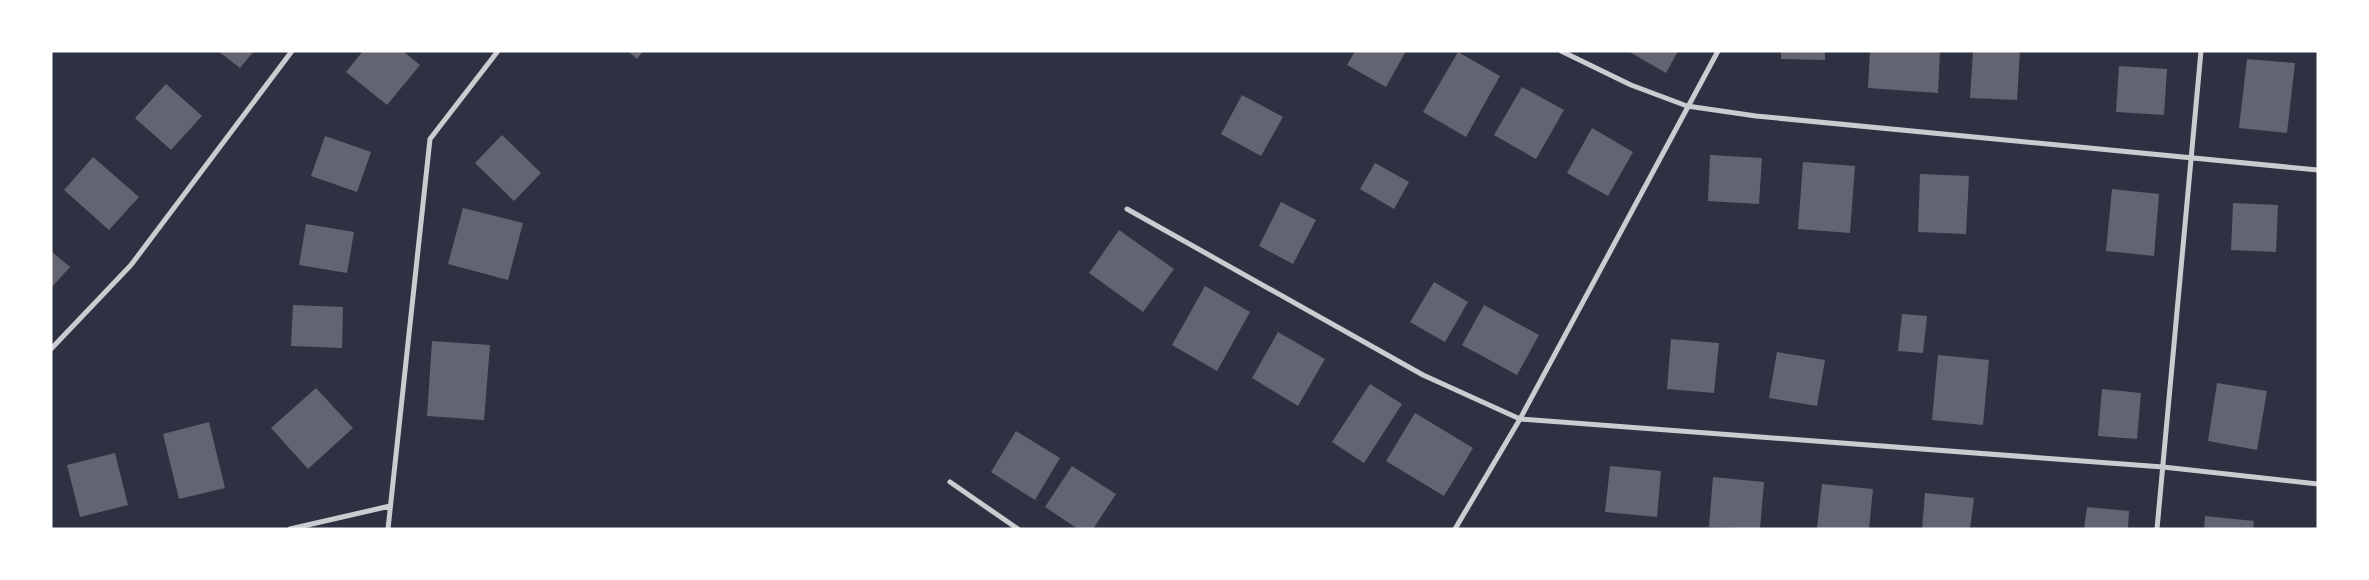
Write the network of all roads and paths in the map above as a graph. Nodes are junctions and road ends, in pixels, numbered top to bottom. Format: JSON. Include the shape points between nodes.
{"nodes":[{"id":1,"x":292,"y":51,"type":"edge"},
{"id":2,"x":498,"y":51,"type":"edge"},
{"id":3,"x":1561,"y":51,"type":"edge"},
{"id":4,"x":1718,"y":51,"type":"edge"},
{"id":5,"x":2201,"y":51,"type":"edge"},
{"id":6,"x":1687,"y":106,"type":"junction"},
{"id":7,"x":2192,"y":156,"type":"junction"},
{"id":8,"x":2318,"y":170,"type":"edge"},
{"id":9,"x":1127,"y":209,"type":"dead end"},
{"id":10,"x":51,"y":349,"type":"edge"},
{"id":11,"x":1520,"y":419,"type":"junction"},
{"id":12,"x":2163,"y":467,"type":"junction"},
{"id":13,"x":950,"y":482,"type":"dead end"},
{"id":14,"x":2318,"y":484,"type":"edge"},
{"id":15,"x":390,"y":506,"type":"junction"},
{"id":16,"x":290,"y":529,"type":"edge"},
{"id":17,"x":388,"y":529,"type":"edge"},
{"id":18,"x":1018,"y":529,"type":"edge"},
{"id":19,"x":1455,"y":529,"type":"edge"},
{"id":20,"x":2157,"y":529,"type":"edge"}],
"edges":[{"from":1,"to":10,"type":"street","via":[[131,265]]},
{"from":2,"to":15,"type":"street","via":[[430,139]]},
{"from":3,"to":6,"type":"street","via":[[1631,85]]},
{"from":4,"to":6,"type":"street"},
{"from":5,"to":7,"type":"street"},
{"from":6,"to":7,"type":"street","via":[[1756,116]]},
{"from":6,"to":11,"type":"street"},
{"from":7,"to":8,"type":"street"},
{"from":7,"to":12,"type":"street"},
{"from":9,"to":11,"type":"street","via":[[1423,375]]},
{"from":11,"to":12,"type":"street"},
{"from":11,"to":19,"type":"street"},
{"from":12,"to":14,"type":"street"},
{"from":12,"to":20,"type":"street"},
{"from":13,"to":18,"type":"street"},
{"from":15,"to":16,"type":"street"},
{"from":15,"to":17,"type":"street"}]}
